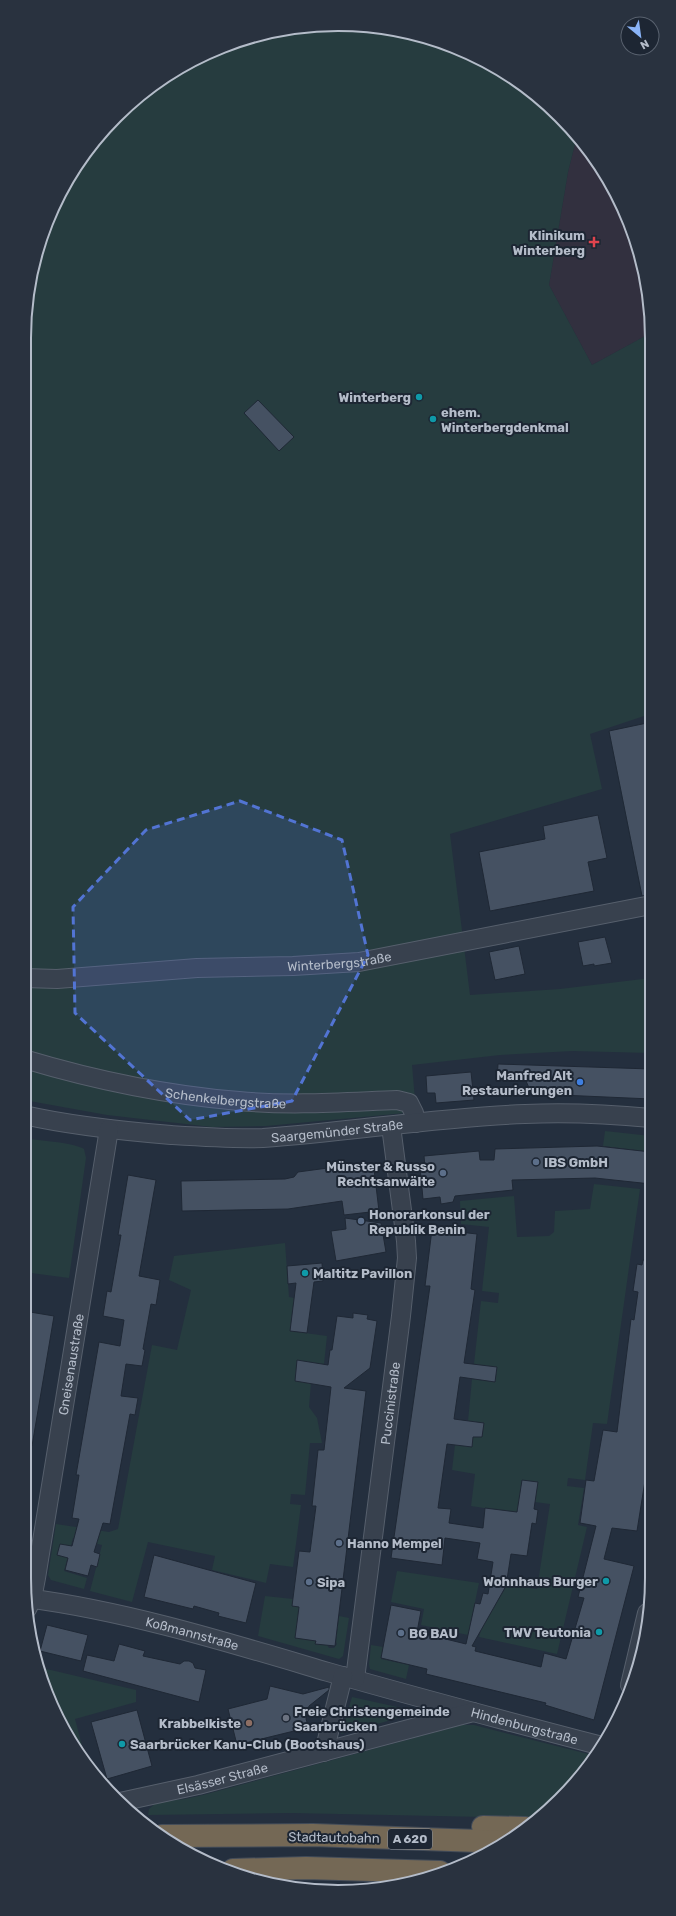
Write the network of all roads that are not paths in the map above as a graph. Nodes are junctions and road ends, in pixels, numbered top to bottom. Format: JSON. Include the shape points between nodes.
{"nodes":[{"id":1,"x":645,"y":906,"type":"edge"},
{"id":2,"x":31,"y":978,"type":"edge"},
{"id":3,"x":31,"y":1061,"type":"edge"},
{"id":4,"x":31,"y":1116,"type":"edge"},
{"id":5,"x":645,"y":1118,"type":"edge"},
{"id":6,"x":416,"y":1123,"type":"junction"},
{"id":7,"x":391,"y":1126,"type":"junction"},
{"id":8,"x":109,"y":1129,"type":"junction"},
{"id":9,"x":31,"y":1583,"type":"edge"},
{"id":10,"x":32,"y":1602,"type":"edge"},
{"id":11,"x":349,"y":1678,"type":"junction"},
{"id":12,"x":474,"y":1712,"type":"junction"},
{"id":13,"x":596,"y":1744,"type":"edge"},
{"id":14,"x":324,"y":1752,"type":"junction"},
{"id":15,"x":127,"y":1801,"type":"edge"},
{"id":16,"x":516,"y":1828,"type":"edge"},
{"id":17,"x":313,"y":1835,"type":"junction"},
{"id":18,"x":172,"y":1836,"type":"edge"},
{"id":19,"x":496,"y":1842,"type":"edge"},
{"id":20,"x":242,"y":1870,"type":"edge"},
{"id":21,"x":428,"y":1872,"type":"edge"}],
"edges":[{"from":1,"to":2,"type":"street","name":"Winterbergstraße","via":[[359,962],[197,968],[57,979]]},
{"from":3,"to":6,"type":"street","name":"Schenkelbergstraße","via":[[114,1083],[238,1101],[286,1104],[397,1100],[409,1103]]},
{"from":4,"to":8,"type":"street","name":"Saargemünder Straße"},
{"from":5,"to":6,"type":"street","name":"Saargemünder Straße","via":[[596,1114],[526,1114]]},
{"from":6,"to":7,"type":"street","name":"Saargemünder Straße"},
{"from":7,"to":8,"type":"street","name":"Saargemünder Straße","via":[[254,1138],[212,1138]]},
{"from":7,"to":11,"type":"street","name":"Puccinistraße","via":[[407,1258]]},
{"from":8,"to":9,"type":"street","name":"Gneisenaustraße"},
{"from":10,"to":11,"type":"street","name":"Koßmannstraße","via":[[71,1604],[208,1637]]},
{"from":11,"to":12,"type":"street","name":"Hindenburgstraße"},
{"from":11,"to":14,"type":"street"},
{"from":12,"to":13,"type":"street","name":"Hindenburgstraße"},
{"from":12,"to":14,"type":"street","name":"Elsässer Straße"},
{"from":14,"to":15,"type":"street","name":"Elsässer Straße"},
{"from":16,"to":17,"type":"highway","via":[[384,1826]]},
{"from":17,"to":18,"type":"highway","name":"Stadtautobahn","number":"A 620"},
{"from":17,"to":19,"type":"highway","name":"Stadtautobahn","number":"A 620"},
{"from":20,"to":21,"type":"highway","via":[[306,1868]]}]}
